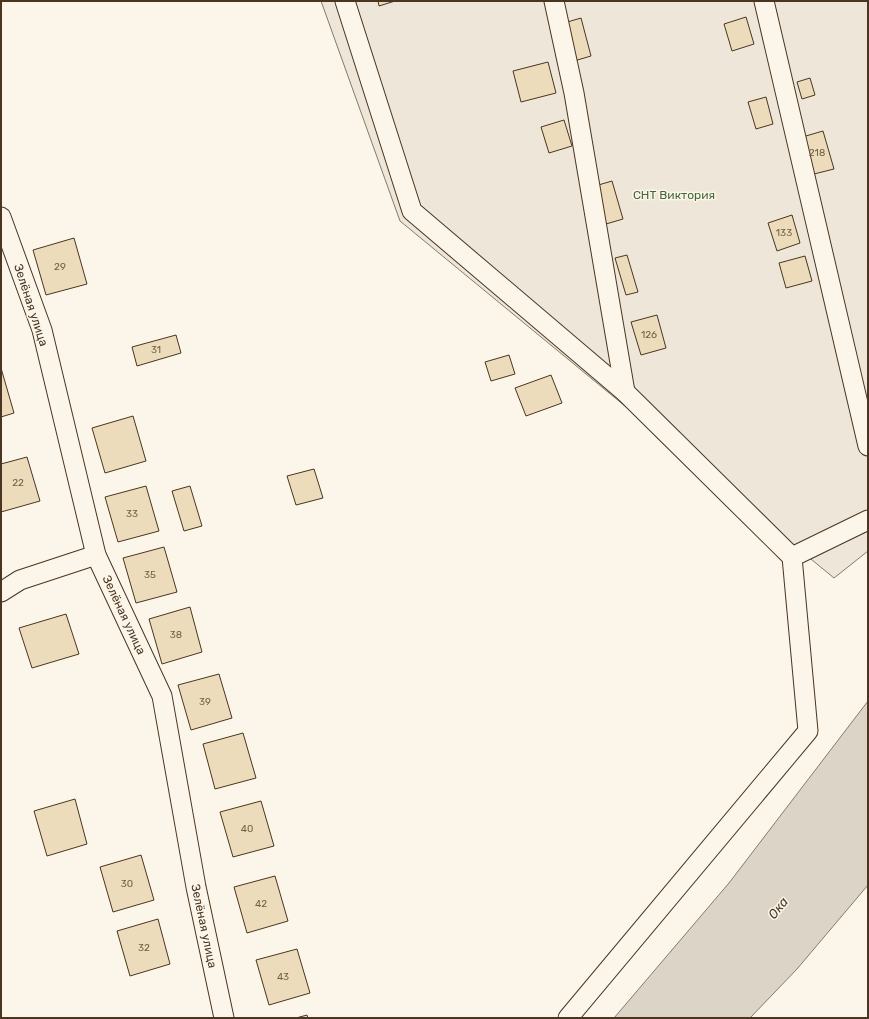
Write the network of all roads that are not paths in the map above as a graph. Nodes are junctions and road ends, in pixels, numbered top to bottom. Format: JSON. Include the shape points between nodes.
{"nodes":[{"id":1,"x":345,"y":1,"type":"edge"},
{"id":2,"x":554,"y":1,"type":"edge"},
{"id":3,"x":764,"y":1,"type":"edge"},
{"id":4,"x":1,"y":217,"type":"edge"},
{"id":5,"x":625,"y":392,"type":"junction"},
{"id":6,"x":868,"y":446,"type":"edge"},
{"id":7,"x":868,"y":520,"type":"edge"},
{"id":8,"x":96,"y":555,"type":"junction"},
{"id":9,"x":792,"y":558,"type":"junction"},
{"id":10,"x":1,"y":592,"type":"edge"},
{"id":11,"x":224,"y":1018,"type":"edge"},
{"id":12,"x":568,"y":1018,"type":"edge"}],
"edges":[{"from":1,"to":5,"type":"street","via":[[412,211]]},
{"from":2,"to":5,"type":"street","via":[[574,93]]},
{"from":3,"to":6,"type":"street"},
{"from":4,"to":8,"type":"street","name":"Зелёная улица","via":[[42,330]]},
{"from":5,"to":9,"type":"street"},
{"from":7,"to":9,"type":"street"},
{"from":8,"to":10,"type":"street","via":[[20,580]]},
{"from":8,"to":11,"type":"street","name":"Зелёная улица","via":[[162,696],[196,887]]},
{"from":9,"to":12,"type":"street","via":[[808,732]]}]}
